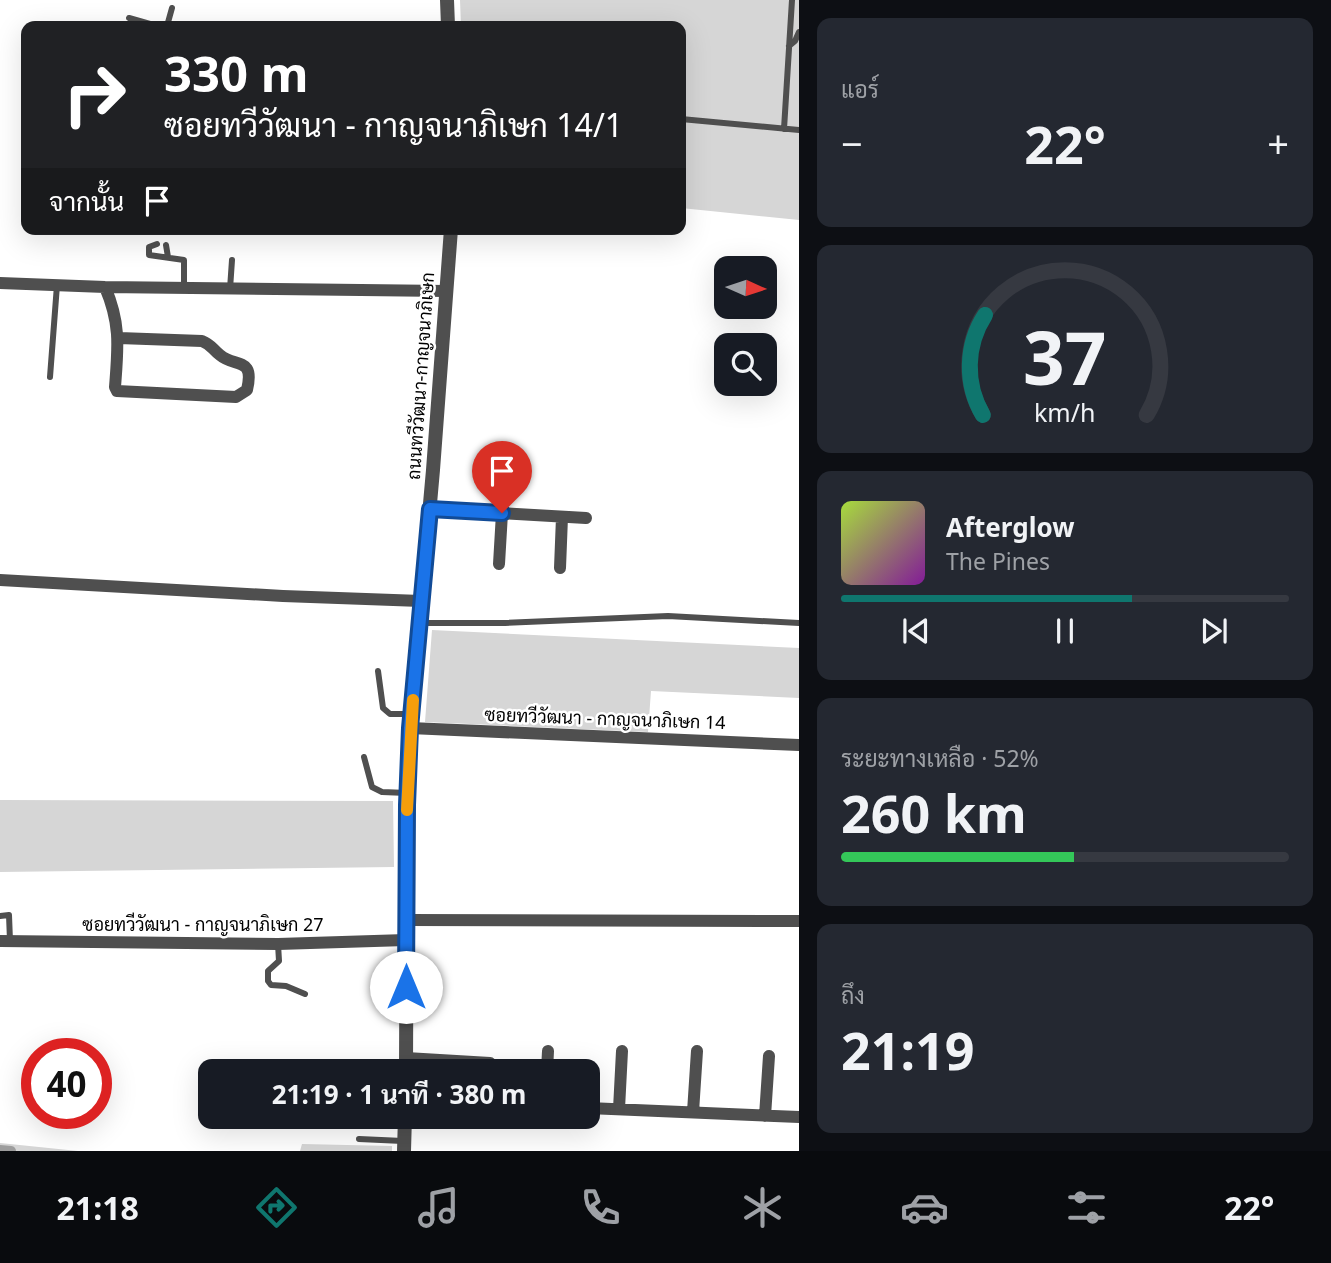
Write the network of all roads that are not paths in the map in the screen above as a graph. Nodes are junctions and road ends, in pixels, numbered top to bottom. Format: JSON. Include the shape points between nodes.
{"nodes":[{"id":1,"x":447,"y":0,"type":"edge"},
{"id":2,"x":792,"y":0,"type":"edge"},
{"id":3,"x":172,"y":8,"type":"dead end"},
{"id":4,"x":129,"y":18,"type":"dead end"},
{"id":5,"x":140,"y":21,"type":"edge"},
{"id":6,"x":168,"y":21,"type":"edge"},
{"id":7,"x":448,"y":21,"type":"edge"},
{"id":8,"x":799,"y":32,"type":"edge"},
{"id":9,"x":789,"y":46,"type":"junction"},
{"id":10,"x":686,"y":119,"type":"edge"},
{"id":11,"x":784,"y":129,"type":"junction"},
{"id":12,"x":799,"y":130,"type":"edge"},
{"id":13,"x":451,"y":235,"type":"edge"},
{"id":14,"x":157,"y":244,"type":"dead end"},
{"id":15,"x":166,"y":245,"type":"dead end"},
{"id":16,"x":169,"y":257,"type":"junction"},
{"id":17,"x":232,"y":260,"type":"dead end"},
{"id":18,"x":0,"y":283,"type":"edge"},
{"id":19,"x":57,"y":285,"type":"junction"},
{"id":20,"x":105,"y":287,"type":"junction"},
{"id":21,"x":184,"y":288,"type":"junction"},
{"id":22,"x":230,"y":289,"type":"junction"},
{"id":23,"x":446,"y":291,"type":"junction"},
{"id":24,"x":0,"y":292,"type":"edge"},
{"id":25,"x":119,"y":338,"type":"junction"},
{"id":26,"x":50,"y":377,"type":"dead end"},
{"id":27,"x":430,"y":509,"type":"junction"},
{"id":28,"x":502,"y":513,"type":"junction"},
{"id":29,"x":562,"y":517,"type":"junction"},
{"id":30,"x":586,"y":518,"type":"dead end"},
{"id":31,"x":499,"y":564,"type":"dead end"},
{"id":32,"x":560,"y":568,"type":"dead end"},
{"id":33,"x":0,"y":580,"type":"edge"},
{"id":34,"x":421,"y":601,"type":"junction"},
{"id":35,"x":419,"y":623,"type":"junction"},
{"id":36,"x":799,"y":623,"type":"edge"},
{"id":37,"x":378,"y":671,"type":"dead end"},
{"id":38,"x":411,"y":721,"type":"junction"},
{"id":39,"x":799,"y":745,"type":"edge"},
{"id":40,"x":364,"y":757,"type":"dead end"},
{"id":41,"x":407,"y":793,"type":"junction"},
{"id":42,"x":0,"y":916,"type":"edge"},
{"id":43,"x":406,"y":920,"type":"junction"},
{"id":44,"x":799,"y":921,"type":"edge"},
{"id":45,"x":406,"y":940,"type":"junction"},
{"id":46,"x":5,"y":941,"type":"edge"},
{"id":47,"x":278,"y":944,"type":"junction"},
{"id":48,"x":305,"y":994,"type":"dead end"},
{"id":49,"x":548,"y":1051,"type":"dead end"},
{"id":50,"x":622,"y":1051,"type":"dead end"},
{"id":51,"x":697,"y":1051,"type":"dead end"},
{"id":52,"x":769,"y":1056,"type":"dead end"},
{"id":53,"x":406,"y":1059,"type":"edge"},
{"id":54,"x":548,"y":1059,"type":"edge"},
{"id":55,"x":600,"y":1108,"type":"edge"},
{"id":56,"x":620,"y":1109,"type":"junction"},
{"id":57,"x":693,"y":1112,"type":"junction"},
{"id":58,"x":765,"y":1116,"type":"junction"},
{"id":59,"x":799,"y":1117,"type":"edge"},
{"id":60,"x":359,"y":1139,"type":"dead end"},
{"id":61,"x":404,"y":1146,"type":"edge"}],
"edges":[{"from":1,"to":7,"type":"street"},
{"from":2,"to":9,"type":"lane"},
{"from":3,"to":6,"type":"lane"},
{"from":4,"to":5,"type":"lane"},
{"from":8,"to":9,"type":"lane"},
{"from":9,"to":11,"type":"lane"},
{"from":10,"to":11,"type":"lane"},
{"from":11,"to":12,"type":"lane"},
{"from":13,"to":23,"type":"street","name":"ถนนทวีวัฒนา-กาญจนาภิเษก"},
{"from":14,"to":16,"type":"lane","via":[[149,247],[149,255]]},
{"from":15,"to":16,"type":"lane"},
{"from":16,"to":21,"type":"lane","via":[[184,260]]},
{"from":17,"to":22,"type":"lane"},
{"from":18,"to":19,"type":"street"},
{"from":18,"to":24,"type":"street"},
{"from":19,"to":20,"type":"street"},
{"from":19,"to":26,"type":"lane"},
{"from":20,"to":21,"type":"street"},
{"from":20,"to":25,"type":"street","via":[[116,313]]},
{"from":21,"to":22,"type":"street"},
{"from":22,"to":23,"type":"street"},
{"from":23,"to":27,"type":"street","name":"ถนนทวีวัฒนา-กาญจนาภิเษก"},
{"from":25,"to":25,"type":"street","via":[[117,391],[236,397],[247,390],[250,378],[246,368],[221,357],[212,345]]},
{"from":27,"to":28,"type":"street"},
{"from":27,"to":34,"type":"street","name":"ถนนทวีวัฒนา-กาญจนาภิเษก"},
{"from":28,"to":29,"type":"street"},
{"from":28,"to":31,"type":"street"},
{"from":29,"to":30,"type":"street"},
{"from":29,"to":32,"type":"street"},
{"from":33,"to":34,"type":"street"},
{"from":34,"to":35,"type":"street","name":"ถนนทวีวัฒนา-กาญจนาภิเษก"},
{"from":35,"to":36,"type":"lane","via":[[668,616]]},
{"from":35,"to":38,"type":"street","name":"ถนนทวีวัฒนา-กาญจนาภิเษก"},
{"from":37,"to":38,"type":"lane","via":[[383,708]]},
{"from":38,"to":39,"type":"street","name":"ซอยทวีวัฒนา - กาญจนาภิเษก 14"},
{"from":38,"to":41,"type":"street","name":"ถนนทวีวัฒนา-กาญจนาภิเษก"},
{"from":40,"to":41,"type":"lane","via":[[372,787]]},
{"from":41,"to":43,"type":"street","name":"ถนนทวีวัฒนา-กาญจนาภิเษก"},
{"from":42,"to":46,"type":"lane","via":[[9,915]]},
{"from":43,"to":44,"type":"street"},
{"from":43,"to":45,"type":"street","name":"ถนนทวีวัฒนา-กาญจนาภิเษก"},
{"from":45,"to":47,"type":"street","name":"ซอยทวีวัฒนา - กาญจนาภิเษก 27"},
{"from":45,"to":53,"type":"street","name":"ถนนทวีวัฒนา-กาญจนาภิเษก"},
{"from":46,"to":47,"type":"street","name":"ซอยทวีวัฒนา - กาญจนาภิเษก 27"},
{"from":47,"to":48,"type":"lane","via":[[279,961],[268,971],[268,981]]},
{"from":49,"to":54,"type":"street"},
{"from":50,"to":56,"type":"street"},
{"from":51,"to":57,"type":"street"},
{"from":52,"to":58,"type":"street"},
{"from":55,"to":56,"type":"street"},
{"from":56,"to":57,"type":"street"},
{"from":57,"to":58,"type":"street"},
{"from":58,"to":59,"type":"street"},
{"from":60,"to":61,"type":"lane"}]}
